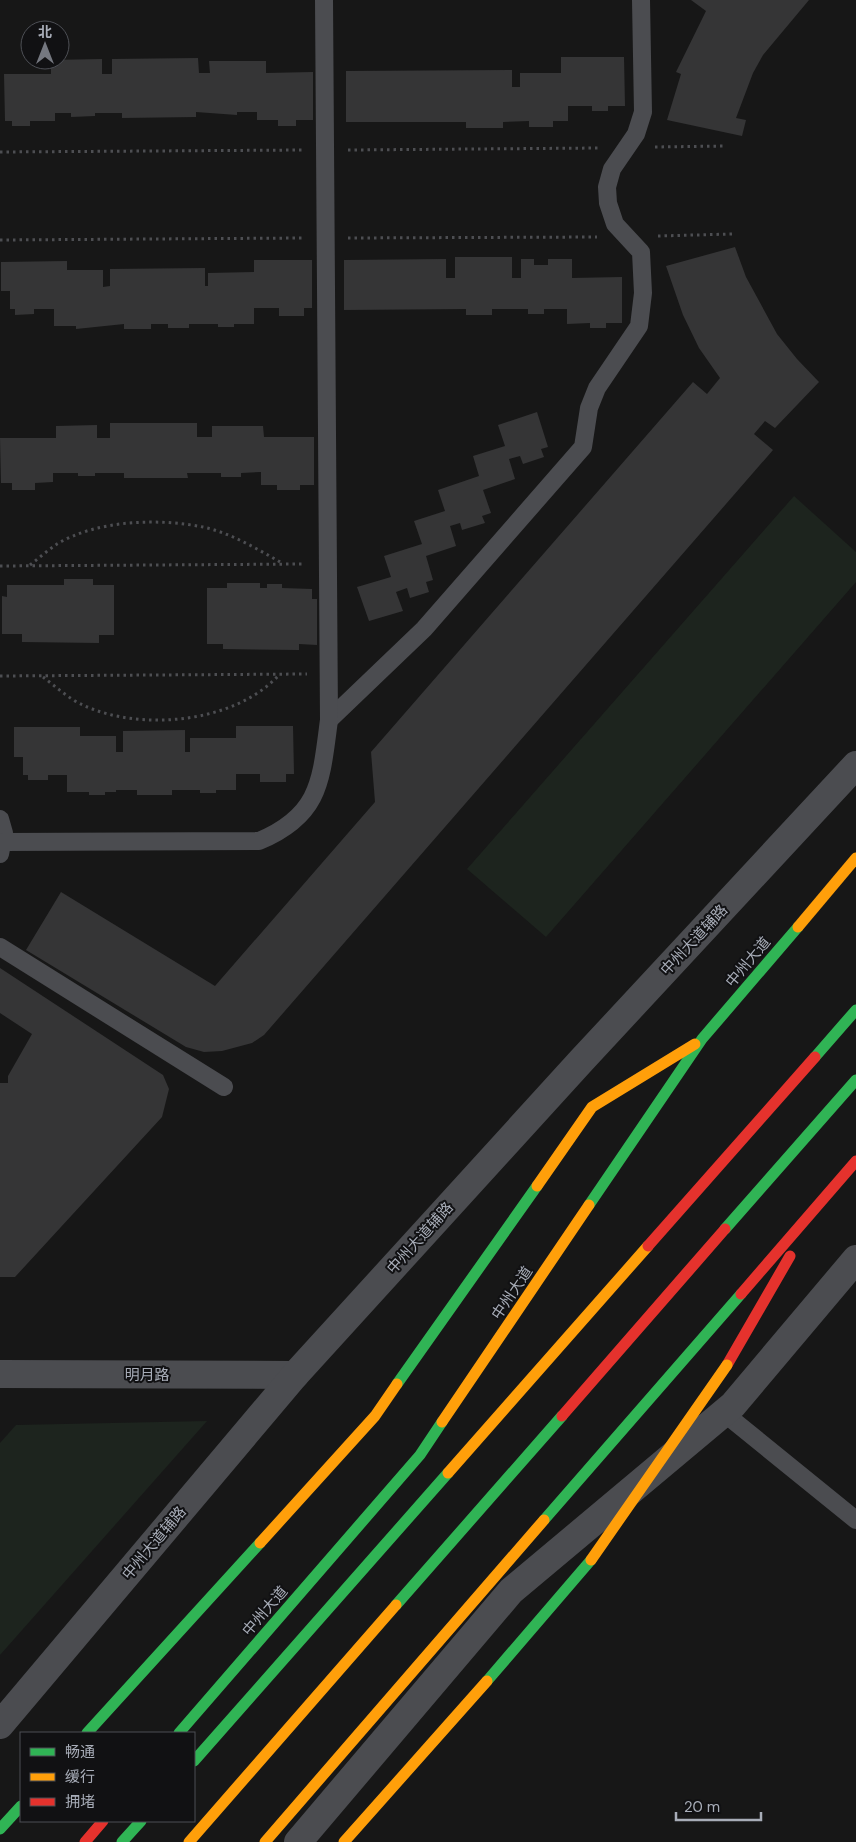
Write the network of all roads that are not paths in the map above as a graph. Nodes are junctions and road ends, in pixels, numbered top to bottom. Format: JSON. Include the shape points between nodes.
{"nodes":[{"id":1,"x":324,"y":0,"type":"edge"},
{"id":2,"x":641,"y":0,"type":"edge"},
{"id":3,"x":329,"y":720,"type":"junction"},
{"id":4,"x":856,"y":765,"type":"edge"},
{"id":5,"x":0,"y":819,"type":"edge"},
{"id":6,"x":1,"y":848,"type":"edge"},
{"id":7,"x":856,"y":858,"type":"edge"},
{"id":8,"x":0,"y":947,"type":"edge"},
{"id":9,"x":856,"y":1010,"type":"edge"},
{"id":10,"x":702,"y":1039,"type":"junction"},
{"id":11,"x":856,"y":1080,"type":"edge"},
{"id":12,"x":224,"y":1087,"type":"dead end"},
{"id":13,"x":856,"y":1161,"type":"edge"},
{"id":14,"x":821,"y":1202,"type":"junction"},
{"id":15,"x":856,"y":1259,"type":"edge"},
{"id":16,"x":0,"y":1374,"type":"edge"},
{"id":17,"x":295,"y":1375,"type":"junction"},
{"id":18,"x":724,"y":1413,"type":"junction"},
{"id":19,"x":856,"y":1520,"type":"edge"},
{"id":20,"x":0,"y":1725,"type":"edge"},
{"id":21,"x":88,"y":1732,"type":"edge"},
{"id":22,"x":180,"y":1732,"type":"edge"},
{"id":23,"x":195,"y":1760,"type":"edge"},
{"id":24,"x":20,"y":1807,"type":"edge"},
{"id":25,"x":102,"y":1822,"type":"edge"},
{"id":26,"x":140,"y":1822,"type":"edge"},
{"id":27,"x":0,"y":1829,"type":"edge"},
{"id":28,"x":85,"y":1842,"type":"edge"},
{"id":29,"x":122,"y":1842,"type":"edge"},
{"id":30,"x":190,"y":1842,"type":"edge"},
{"id":31,"x":265,"y":1842,"type":"edge"},
{"id":32,"x":298,"y":1842,"type":"edge"},
{"id":33,"x":344,"y":1842,"type":"edge"}],
"edges":[{"from":1,"to":3,"type":"lane"},
{"from":2,"to":3,"type":"lane","via":[[643,112],[636,134],[612,169],[607,187],[615,224],[641,252],[644,293],[639,326],[597,388],[589,408],[583,446],[424,630]]},
{"from":3,"to":6,"type":"lane","via":[[322,777],[309,806],[281,832],[259,841]]},
{"from":4,"to":17,"type":"street","name":"中州大道辅路"},
{"from":5,"to":6,"type":"lane","via":[[4,833]]},
{"from":7,"to":10,"type":"main road","name":"中州大道"},
{"from":8,"to":12,"type":"lane"},
{"from":9,"to":23,"type":"main road"},
{"from":10,"to":21,"type":"main road","via":[[592,1107],[375,1416]]},
{"from":10,"to":22,"type":"main road","name":"中州大道","via":[[420,1455]]},
{"from":11,"to":30,"type":"main road"},
{"from":13,"to":14,"type":"main road"},
{"from":14,"to":31,"type":"main road"},
{"from":14,"to":33,"type":"main road","bridge":true,"via":[[727,1365],[591,1560]]},
{"from":15,"to":18,"type":"street"},
{"from":16,"to":17,"type":"street","name":"明月路"},
{"from":17,"to":20,"type":"street","name":"中州大道辅路"},
{"from":18,"to":19,"type":"lane"},
{"from":18,"to":32,"type":"street","via":[[511,1591]]},
{"from":24,"to":27,"type":"main road"},
{"from":25,"to":28,"type":"main road"},
{"from":26,"to":29,"type":"main road"}]}
